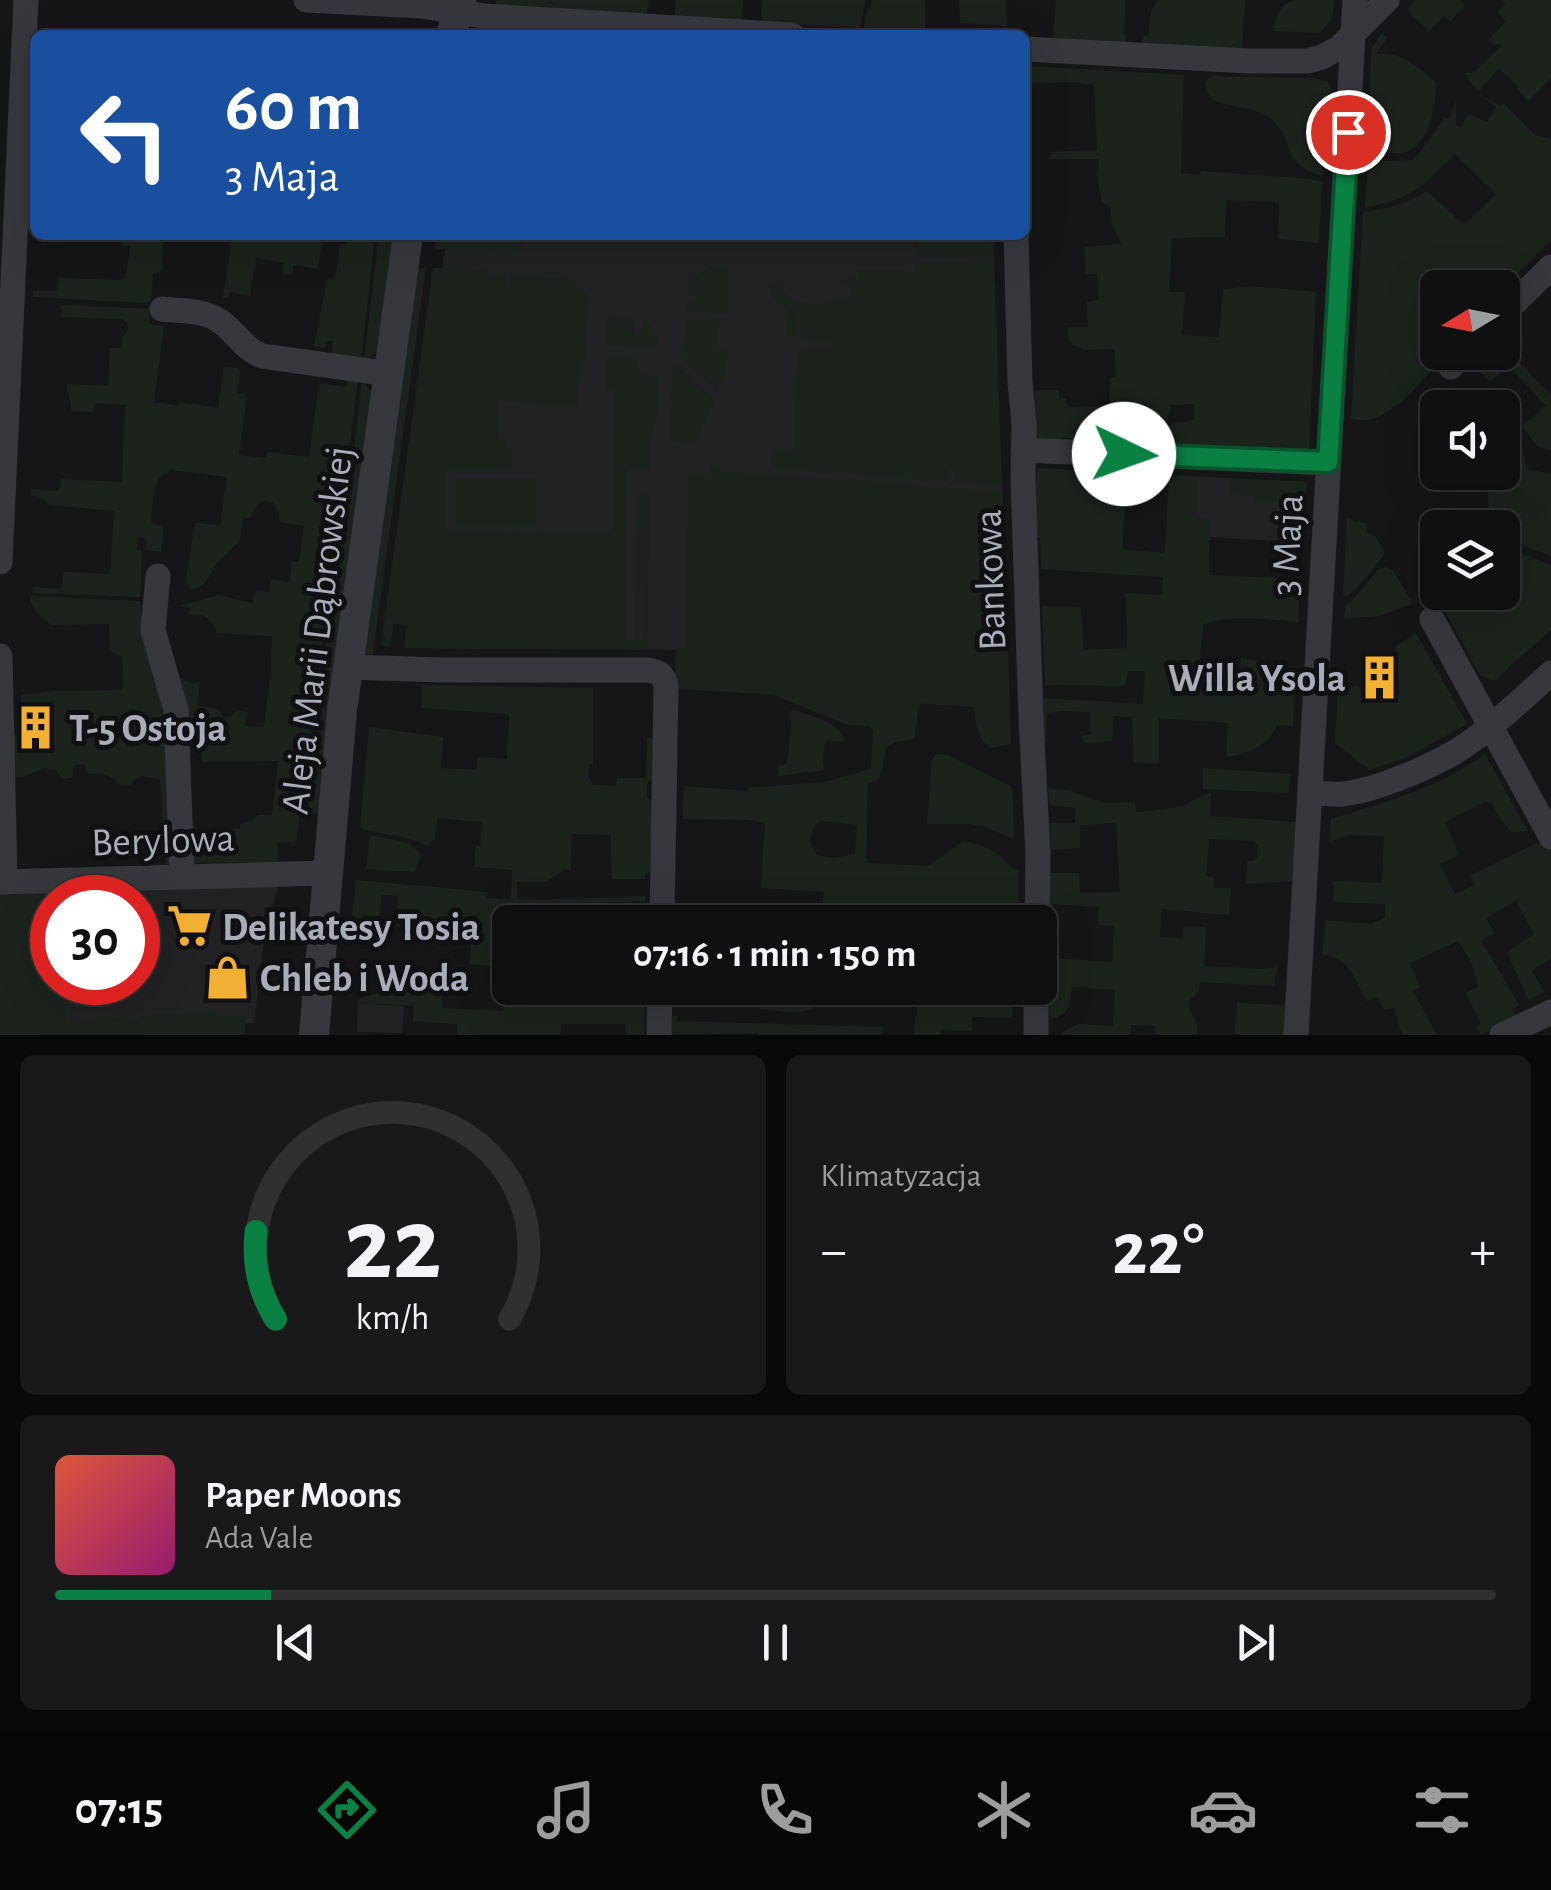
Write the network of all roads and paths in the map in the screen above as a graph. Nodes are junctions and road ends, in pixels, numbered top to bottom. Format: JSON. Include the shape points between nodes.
{"nodes":[{"id":1,"x":26,"y":0,"type":"edge"},
{"id":2,"x":306,"y":0,"type":"edge"},
{"id":3,"x":1356,"y":0,"type":"edge"},
{"id":4,"x":1387,"y":0,"type":"edge"},
{"id":5,"x":457,"y":15,"type":"edge"},
{"id":6,"x":711,"y":30,"type":"edge"},
{"id":7,"x":1353,"y":35,"type":"junction"},
{"id":8,"x":1030,"y":49,"type":"edge"},
{"id":9,"x":10,"y":162,"type":"edge"},
{"id":10,"x":407,"y":240,"type":"edge"},
{"id":11,"x":1016,"y":240,"type":"edge"},
{"id":12,"x":1551,"y":267,"type":"edge"},
{"id":13,"x":1520,"y":297,"type":"edge"},
{"id":14,"x":162,"y":309,"type":"dead end"},
{"id":15,"x":390,"y":374,"type":"junction"},
{"id":16,"x":1023,"y":450,"type":"junction"},
{"id":17,"x":1328,"y":462,"type":"junction"},
{"id":18,"x":0,"y":562,"type":"edge"},
{"id":19,"x":158,"y":576,"type":"dead end"},
{"id":20,"x":1432,"y":619,"type":"dead end"},
{"id":21,"x":0,"y":656,"type":"edge"},
{"id":22,"x":348,"y":667,"type":"junction"},
{"id":23,"x":1551,"y":673,"type":"edge"},
{"id":24,"x":1490,"y":726,"type":"junction"},
{"id":25,"x":1310,"y":792,"type":"junction"},
{"id":26,"x":1551,"y":837,"type":"edge"},
{"id":27,"x":328,"y":873,"type":"junction"},
{"id":28,"x":182,"y":876,"type":"junction"},
{"id":29,"x":2,"y":882,"type":"edge"},
{"id":30,"x":662,"y":905,"type":"edge"},
{"id":31,"x":1036,"y":905,"type":"edge"},
{"id":32,"x":660,"y":1005,"type":"edge"},
{"id":33,"x":1036,"y":1005,"type":"edge"},
{"id":34,"x":1551,"y":1012,"type":"edge"},
{"id":35,"x":314,"y":1035,"type":"edge"},
{"id":36,"x":660,"y":1035,"type":"edge"},
{"id":37,"x":1036,"y":1035,"type":"edge"},
{"id":38,"x":1296,"y":1035,"type":"edge"},
{"id":39,"x":1502,"y":1035,"type":"edge"}],
"edges":[{"from":1,"to":9,"type":"street"},
{"from":2,"to":5,"type":"street","via":[[421,6]]},
{"from":3,"to":7,"type":"street","name":"3 Maja"},
{"from":4,"to":7,"type":"street"},
{"from":5,"to":6,"type":"street"},
{"from":7,"to":8,"type":"street","via":[[1322,58],[1300,62]]},
{"from":7,"to":17,"type":"street","name":"3 Maja"},
{"from":9,"to":18,"type":"street"},
{"from":10,"to":15,"type":"street","name":"Aleja Marii Dąbrowskiej"},
{"from":11,"to":16,"type":"street","name":"Bankowa"},
{"from":12,"to":13,"type":"street"},
{"from":14,"to":15,"type":"street","via":[[214,317],[262,356]]},
{"from":15,"to":22,"type":"street","name":"Aleja Marii Dąbrowskiej"},
{"from":16,"to":17,"type":"street"},
{"from":16,"to":31,"type":"street","name":"Bankowa"},
{"from":17,"to":25,"type":"street","name":"3 Maja"},
{"from":19,"to":28,"type":"street","via":[[153,630],[176,710]]},
{"from":20,"to":24,"type":"street"},
{"from":21,"to":29,"type":"street"},
{"from":22,"to":27,"type":"street","name":"Aleja Marii Dąbrowskiej"},
{"from":22,"to":30,"type":"street","via":[[660,673],[666,681]]},
{"from":23,"to":24,"type":"street"},
{"from":24,"to":25,"type":"street","via":[[1443,758],[1390,780],[1346,793]]},
{"from":24,"to":26,"type":"street"},
{"from":25,"to":38,"type":"street","name":"3 Maja"},
{"from":27,"to":28,"type":"street","name":"Berylowa"},
{"from":27,"to":35,"type":"street","name":"Aleja Marii Dąbrowskiej"},
{"from":28,"to":29,"type":"street","name":"Berylowa"},
{"from":32,"to":36,"type":"street"},
{"from":33,"to":37,"type":"street"},
{"from":34,"to":39,"type":"street"}]}
